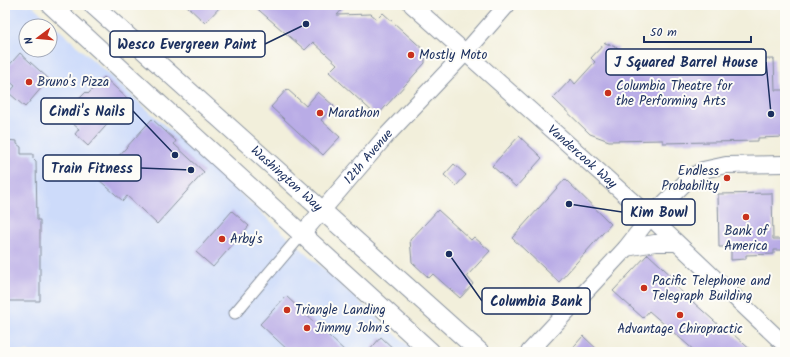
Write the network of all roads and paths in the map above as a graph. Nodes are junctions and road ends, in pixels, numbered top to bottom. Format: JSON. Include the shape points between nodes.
{"nodes":[{"id":1,"x":51,"y":5,"type":"edge"},
{"id":2,"x":93,"y":5,"type":"edge"},
{"id":3,"x":412,"y":5,"type":"edge"},
{"id":4,"x":507,"y":5,"type":"edge"},
{"id":5,"x":465,"y":53,"type":"junction"},
{"id":6,"x":785,"y":164,"type":"edge"},
{"id":7,"x":322,"y":210,"type":"junction"},
{"id":8,"x":650,"y":217,"type":"junction"},
{"id":9,"x":302,"y":234,"type":"junction"},
{"id":10,"x":676,"y":243,"type":"junction"},
{"id":11,"x":626,"y":248,"type":"junction"},
{"id":12,"x":235,"y":312,"type":"dead end"},
{"id":13,"x":785,"y":345,"type":"edge"},
{"id":14,"x":431,"y":352,"type":"edge"},
{"id":15,"x":480,"y":352,"type":"edge"},
{"id":16,"x":529,"y":352,"type":"edge"}],
"edges":[{"from":1,"to":9,"type":"main road"},
{"from":2,"to":7,"type":"main road","name":"Washington Way"},
{"from":3,"to":5,"type":"street","name":"Vandercook Way"},
{"from":4,"to":5,"type":"street","name":"12th Avenue"},
{"from":5,"to":7,"type":"street","name":"12th Avenue","via":[[386,136]]},
{"from":5,"to":8,"type":"street","name":"Vandercook Way"},
{"from":6,"to":8,"type":"street","via":[[726,166],[704,170],[690,178]]},
{"from":7,"to":9,"type":"street","name":"12th Avenue"},
{"from":7,"to":15,"type":"main road","name":"Washington Way"},
{"from":8,"to":10,"type":"street","name":"Vandercook Way"},
{"from":8,"to":11,"type":"street"},
{"from":9,"to":12,"type":"street","name":"12th Avenue"},
{"from":9,"to":14,"type":"main road"},
{"from":10,"to":11,"type":"street","via":[[655,243]]},
{"from":10,"to":13,"type":"street","name":"Vandercook Way"},
{"from":11,"to":16,"type":"street"}]}
